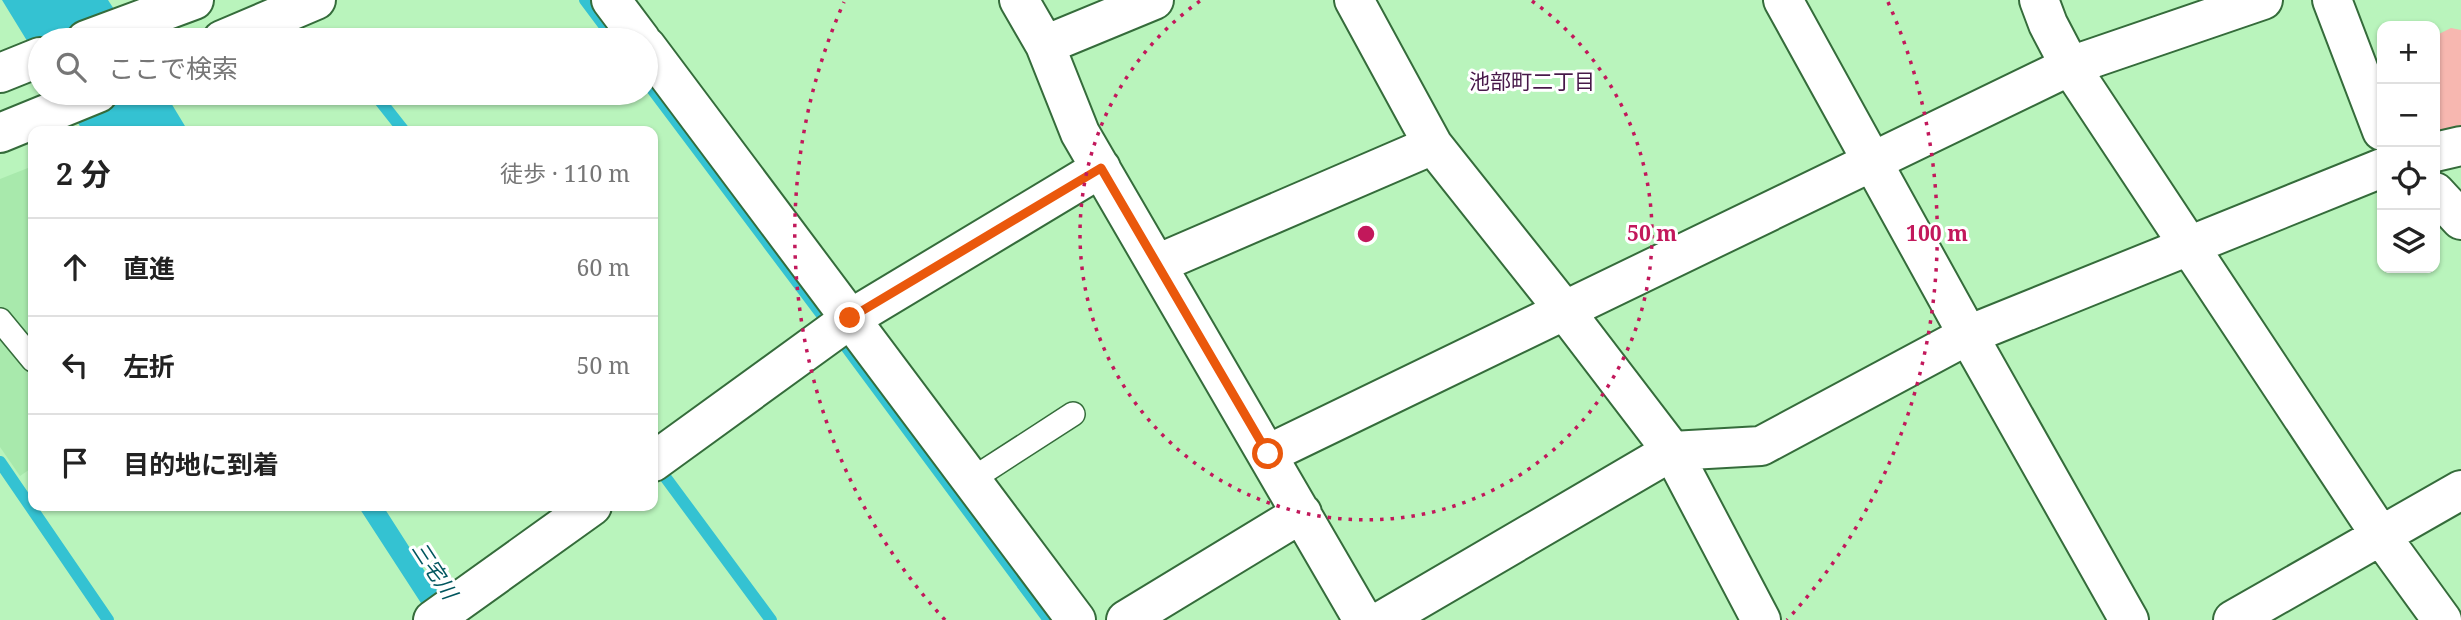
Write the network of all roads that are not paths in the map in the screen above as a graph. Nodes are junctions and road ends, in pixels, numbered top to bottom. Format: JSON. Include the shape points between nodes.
{"nodes":[{"id":1,"x":194,"y":0,"type":"edge"},
{"id":2,"x":316,"y":0,"type":"edge"},
{"id":3,"x":611,"y":0,"type":"edge"},
{"id":4,"x":1019,"y":0,"type":"edge"},
{"id":5,"x":1154,"y":0,"type":"edge"},
{"id":6,"x":1354,"y":0,"type":"edge"},
{"id":7,"x":1783,"y":0,"type":"edge"},
{"id":8,"x":2039,"y":0,"type":"edge"},
{"id":9,"x":2263,"y":0,"type":"edge"},
{"id":10,"x":2332,"y":0,"type":"edge"},
{"id":11,"x":118,"y":28,"type":"edge"},
{"id":12,"x":250,"y":28,"type":"edge"},
{"id":13,"x":632,"y":28,"type":"edge"},
{"id":14,"x":1045,"y":45,"type":"junction"},
{"id":15,"x":658,"y":62,"type":"edge"},
{"id":16,"x":2070,"y":66,"type":"junction"},
{"id":17,"x":69,"y":105,"type":"edge"},
{"id":18,"x":2377,"y":118,"type":"edge"},
{"id":19,"x":0,"y":133,"type":"edge"},
{"id":20,"x":1433,"y":145,"type":"junction"},
{"id":21,"x":2461,"y":146,"type":"edge"},
{"id":22,"x":2440,"y":151,"type":"edge"},
{"id":23,"x":1871,"y":162,"type":"junction"},
{"id":24,"x":1101,"y":168,"type":"junction"},
{"id":25,"x":2377,"y":170,"type":"edge"},
{"id":26,"x":2440,"y":197,"type":"edge"},
{"id":27,"x":2461,"y":220,"type":"edge"},
{"id":28,"x":2189,"y":246,"type":"junction"},
{"id":29,"x":1157,"y":264,"type":"junction"},
{"id":30,"x":1565,"y":311,"type":"junction"},
{"id":31,"x":850,"y":318,"type":"junction"},
{"id":32,"x":0,"y":320,"type":"edge"},
{"id":33,"x":1968,"y":335,"type":"junction"},
{"id":34,"x":28,"y":354,"type":"edge"},
{"id":35,"x":1073,"y":414,"type":"dead end"},
{"id":36,"x":1672,"y":451,"type":"junction"},
{"id":37,"x":1268,"y":454,"type":"junction"},
{"id":38,"x":658,"y":458,"type":"edge"},
{"id":39,"x":971,"y":480,"type":"junction"},
{"id":40,"x":2461,"y":490,"type":"edge"},
{"id":41,"x":585,"y":511,"type":"edge"},
{"id":42,"x":1302,"y":513,"type":"junction"},
{"id":43,"x":2381,"y":536,"type":"junction"},
{"id":44,"x":447,"y":610,"type":"edge"},
{"id":45,"x":1076,"y":620,"type":"edge"},
{"id":46,"x":1126,"y":620,"type":"edge"},
{"id":47,"x":1363,"y":620,"type":"edge"},
{"id":48,"x":1383,"y":620,"type":"edge"},
{"id":49,"x":1761,"y":620,"type":"edge"},
{"id":50,"x":2129,"y":620,"type":"edge"},
{"id":51,"x":2233,"y":620,"type":"edge"},
{"id":52,"x":2442,"y":620,"type":"edge"}],
"edges":[{"from":1,"to":11,"type":"street"},
{"from":2,"to":12,"type":"street"},
{"from":3,"to":13,"type":"street"},
{"from":4,"to":14,"type":"street"},
{"from":5,"to":14,"type":"street"},
{"from":6,"to":20,"type":"street"},
{"from":7,"to":23,"type":"street"},
{"from":8,"to":16,"type":"street"},
{"from":9,"to":16,"type":"street"},
{"from":10,"to":18,"type":"street"},
{"from":14,"to":24,"type":"street","via":[[1080,133]]},
{"from":15,"to":31,"type":"street"},
{"from":16,"to":23,"type":"street"},
{"from":16,"to":28,"type":"street"},
{"from":17,"to":19,"type":"street"},
{"from":20,"to":29,"type":"street"},
{"from":20,"to":30,"type":"street"},
{"from":21,"to":22,"type":"street"},
{"from":23,"to":30,"type":"street"},
{"from":23,"to":33,"type":"street"},
{"from":24,"to":29,"type":"street"},
{"from":24,"to":31,"type":"street"},
{"from":25,"to":28,"type":"street"},
{"from":26,"to":27,"type":"street"},
{"from":28,"to":33,"type":"street"},
{"from":28,"to":43,"type":"street"},
{"from":29,"to":37,"type":"street"},
{"from":30,"to":36,"type":"street"},
{"from":30,"to":37,"type":"street"},
{"from":31,"to":38,"type":"street"},
{"from":31,"to":39,"type":"street"},
{"from":32,"to":34,"type":"lane"},
{"from":33,"to":36,"type":"street","via":[[1761,446]]},
{"from":33,"to":50,"type":"street"},
{"from":35,"to":39,"type":"lane"},
{"from":36,"to":48,"type":"street"},
{"from":36,"to":49,"type":"street"},
{"from":37,"to":42,"type":"street"},
{"from":39,"to":45,"type":"street"},
{"from":40,"to":43,"type":"street"},
{"from":41,"to":44,"type":"street"},
{"from":42,"to":46,"type":"street"},
{"from":42,"to":47,"type":"street"},
{"from":43,"to":51,"type":"street"},
{"from":43,"to":52,"type":"street"}]}
